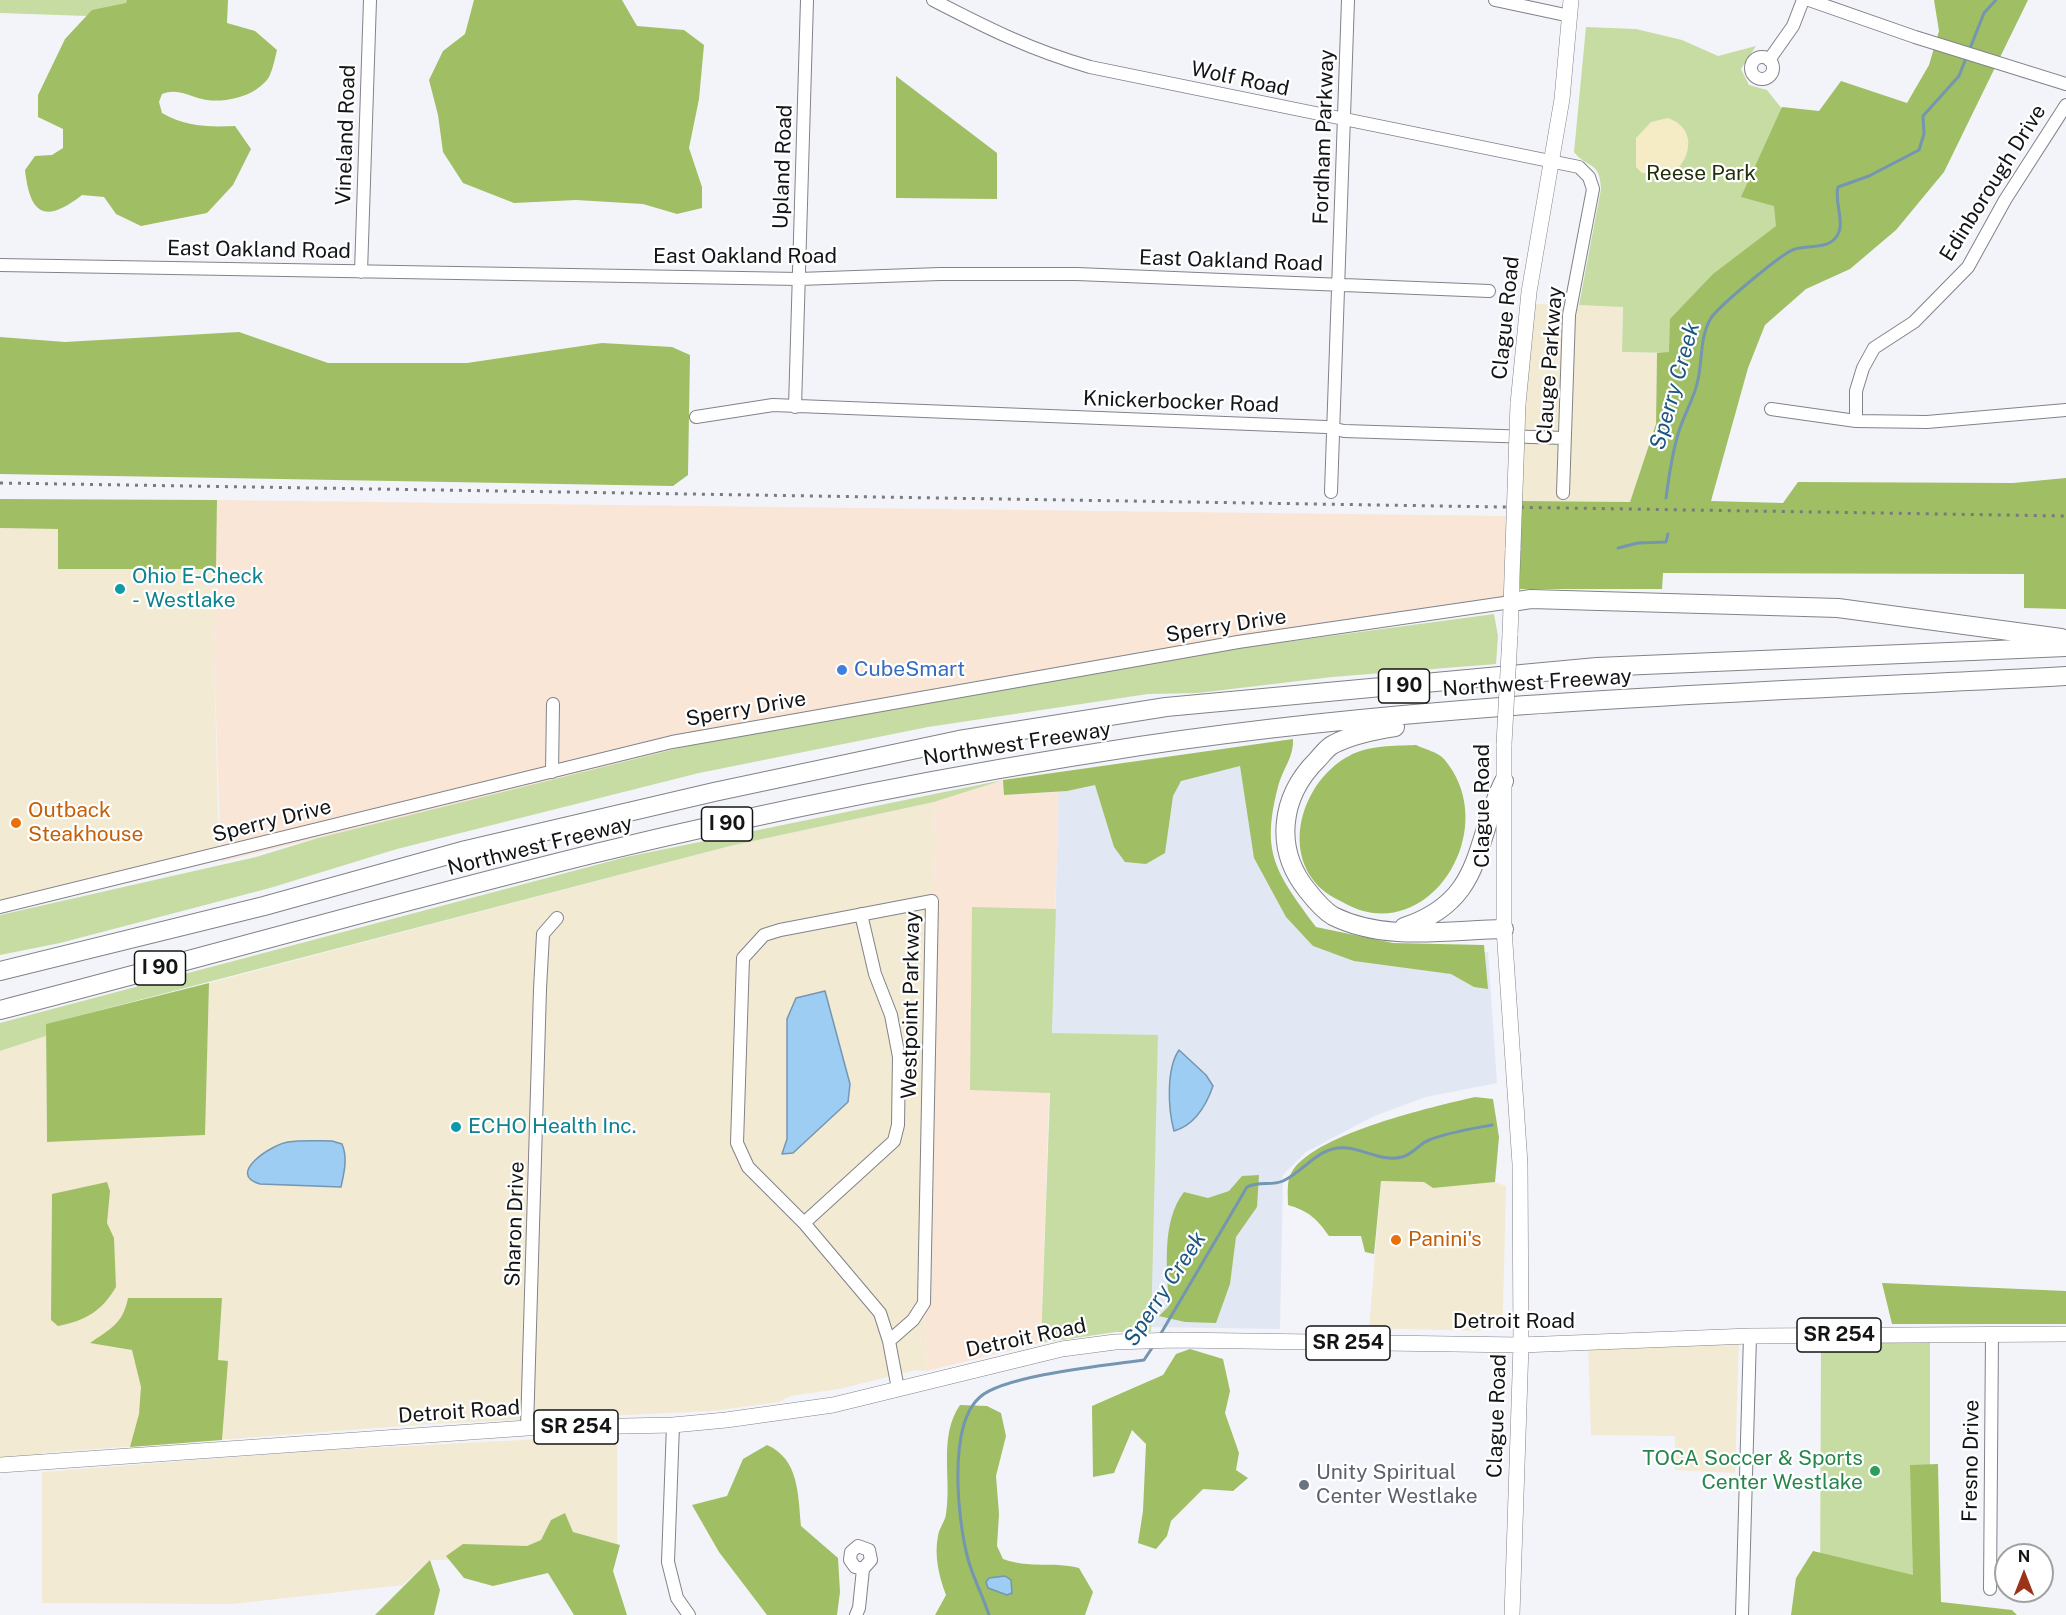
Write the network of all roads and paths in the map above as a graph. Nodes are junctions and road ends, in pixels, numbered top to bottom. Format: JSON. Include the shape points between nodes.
{"nodes":[{"id":1,"x":370,"y":0,"type":"edge"},
{"id":2,"x":807,"y":0,"type":"edge"},
{"id":3,"x":933,"y":0,"type":"edge"},
{"id":4,"x":1348,"y":0,"type":"edge"},
{"id":5,"x":1495,"y":0,"type":"edge"},
{"id":6,"x":1571,"y":0,"type":"edge"},
{"id":7,"x":1803,"y":0,"type":"edge"},
{"id":8,"x":1809,"y":0,"type":"edge"},
{"id":9,"x":1570,"y":16,"type":"junction"},
{"id":10,"x":1769,"y":60,"type":"dead end"},
{"id":11,"x":2066,"y":84,"type":"edge"},
{"id":12,"x":2066,"y":105,"type":"edge"},
{"id":13,"x":1344,"y":120,"type":"junction"},
{"id":14,"x":1551,"y":162,"type":"junction"},
{"id":15,"x":0,"y":265,"type":"edge"},
{"id":16,"x":361,"y":272,"type":"junction"},
{"id":17,"x":799,"y":279,"type":"junction"},
{"id":18,"x":1338,"y":285,"type":"junction"},
{"id":19,"x":1489,"y":291,"type":"dead end"},
{"id":20,"x":795,"y":407,"type":"junction"},
{"id":21,"x":1771,"y":409,"type":"dead end"},
{"id":22,"x":2066,"y":410,"type":"edge"},
{"id":23,"x":696,"y":417,"type":"dead end"},
{"id":24,"x":1856,"y":421,"type":"junction"},
{"id":25,"x":1334,"y":429,"type":"junction"},
{"id":26,"x":1564,"y":438,"type":"junction"},
{"id":27,"x":1331,"y":492,"type":"dead end"},
{"id":28,"x":1563,"y":493,"type":"dead end"},
{"id":29,"x":1511,"y":602,"type":"junction"},
{"id":30,"x":2066,"y":638,"type":"edge"},
{"id":31,"x":2066,"y":647,"type":"edge"},
{"id":32,"x":2066,"y":676,"type":"edge"},
{"id":33,"x":553,"y":704,"type":"dead end"},
{"id":34,"x":1480,"y":709,"type":"junction"},
{"id":35,"x":552,"y":772,"type":"junction"},
{"id":36,"x":1504,"y":781,"type":"junction"},
{"id":37,"x":0,"y":907,"type":"edge"},
{"id":38,"x":861,"y":915,"type":"junction"},
{"id":39,"x":557,"y":918,"type":"dead end"},
{"id":40,"x":1504,"y":929,"type":"junction"},
{"id":41,"x":1390,"y":932,"type":"junction"},
{"id":42,"x":0,"y":971,"type":"edge"},
{"id":43,"x":0,"y":1010,"type":"edge"},
{"id":44,"x":804,"y":1223,"type":"junction"},
{"id":45,"x":1992,"y":1334,"type":"junction"},
{"id":46,"x":2066,"y":1334,"type":"edge"},
{"id":47,"x":1750,"y":1336,"type":"junction"},
{"id":48,"x":889,"y":1341,"type":"junction"},
{"id":49,"x":1521,"y":1345,"type":"junction"},
{"id":50,"x":898,"y":1389,"type":"junction"},
{"id":51,"x":673,"y":1425,"type":"junction"},
{"id":52,"x":527,"y":1428,"type":"junction"},
{"id":53,"x":0,"y":1465,"type":"edge"},
{"id":54,"x":862,"y":1569,"type":"dead end"},
{"id":55,"x":1990,"y":1589,"type":"dead end"},
{"id":56,"x":689,"y":1615,"type":"edge"},
{"id":57,"x":856,"y":1615,"type":"edge"},
{"id":58,"x":1512,"y":1615,"type":"edge"},
{"id":59,"x":1742,"y":1615,"type":"edge"}],
"edges":[{"from":1,"to":16,"type":"street","name":"Vineland Road"},
{"from":2,"to":17,"type":"street","name":"Upland Road"},
{"from":3,"to":13,"type":"street","name":"Wolf Road","via":[[992,32],[1090,68]]},
{"from":4,"to":13,"type":"street","name":"Fordham Parkway"},
{"from":5,"to":9,"type":"street"},
{"from":6,"to":9,"type":"main road","name":"Clague Road"},
{"from":7,"to":10,"type":"street","via":[[1793,26]]},
{"from":8,"to":11,"type":"street"},
{"from":9,"to":14,"type":"main road","name":"Clague Road"},
{"from":12,"to":24,"type":"street","name":"Edinborough Drive","via":[[2005,200],[1968,267],[1914,322],[1874,348],[1856,391]]},
{"from":13,"to":14,"type":"street","name":"Wolf Road"},
{"from":13,"to":18,"type":"street","name":"Fordham Parkway"},
{"from":14,"to":26,"type":"street","name":"Clauge Parkway","via":[[1579,167],[1589,177],[1593,189],[1569,315]]},
{"from":14,"to":29,"type":"main road","name":"Clague Road","bridge":true,"via":[[1534,247],[1518,404]]},
{"from":15,"to":16,"type":"street","name":"East Oakland Road"},
{"from":16,"to":17,"type":"street","name":"East Oakland Road"},
{"from":17,"to":18,"type":"street","name":"East Oakland Road","via":[[1077,274]]},
{"from":17,"to":20,"type":"street","name":"Upland Road"},
{"from":18,"to":19,"type":"street","name":"East Oakland Road"},
{"from":18,"to":25,"type":"street","name":"Fordham Parkway"},
{"from":20,"to":23,"type":"street","name":"Knickerbocker Road","via":[[772,405]]},
{"from":20,"to":25,"type":"street","name":"Knickerbocker Road"},
{"from":21,"to":24,"type":"street"},
{"from":22,"to":24,"type":"street","via":[[1928,422]]},
{"from":25,"to":26,"type":"street","name":"Knickerbocker Road"},
{"from":25,"to":27,"type":"street","name":"Fordham Parkway"},
{"from":26,"to":28,"type":"street","name":"Clauge Parkway"},
{"from":29,"to":30,"type":"highway","via":[[1531,599],[1838,608]]},
{"from":29,"to":35,"type":"street","name":"Sperry Drive","via":[[1238,642],[735,730]]},
{"from":29,"to":36,"type":"main road","name":"Clague Road","bridge":true},
{"from":31,"to":42,"type":"highway","name":"Northwest Freeway","number":"I 90","via":[[1597,667],[1166,707],[959,740],[714,792],[466,850],[264,906]]},
{"from":32,"to":34,"type":"highway","name":"Northwest Freeway","number":"I 90"},
{"from":33,"to":35,"type":"street"},
{"from":34,"to":41,"type":"highway","via":[[1434,722],[1376,730],[1332,745],[1294,789],[1285,816],[1286,846],[1295,875],[1331,915],[1367,929]]},
{"from":34,"to":43,"type":"highway","name":"Northwest Freeway","number":"I 90","via":[[1279,727],[891,788],[550,865]]},
{"from":35,"to":37,"type":"street","name":"Sperry Drive"},
{"from":36,"to":40,"type":"main road","name":"Clague Road"},
{"from":36,"to":41,"type":"highway","via":[[1494,800],[1481,851],[1457,896],[1418,922]]},
{"from":38,"to":44,"type":"street","via":[[875,974],[891,1014],[899,1057],[898,1125],[894,1141]]},
{"from":38,"to":44,"type":"street","name":"Westpoint Parkway","via":[[764,935],[743,958],[737,1143],[748,1167]]},
{"from":38,"to":48,"type":"street","name":"Westpoint Parkway","via":[[932,901],[924,1303],[914,1320]]},
{"from":39,"to":52,"type":"street","name":"Sharon Drive","via":[[543,934]]},
{"from":40,"to":41,"type":"highway"},
{"from":40,"to":49,"type":"main road","name":"Clague Road","via":[[1520,1164]]},
{"from":44,"to":48,"type":"street","name":"Westpoint Parkway","via":[[880,1313]]},
{"from":45,"to":46,"type":"main road","name":"Detroit Road","number":"SR 254"},
{"from":45,"to":47,"type":"main road","name":"Detroit Road","number":"SR 254"},
{"from":45,"to":55,"type":"street","name":"Fresno Drive"},
{"from":47,"to":49,"type":"main road","name":"Detroit Road","number":"SR 254"},
{"from":47,"to":59,"type":"street"},
{"from":48,"to":50,"type":"street","name":"Westpoint Parkway"},
{"from":49,"to":50,"type":"main road","name":"Detroit Road","number":"SR 254","via":[[1144,1340],[1062,1349]]},
{"from":49,"to":58,"type":"main road","name":"Clague Road"},
{"from":50,"to":51,"type":"main road","name":"Detroit Road","number":"SR 254","via":[[833,1405]]},
{"from":51,"to":52,"type":"main road","name":"Detroit Road","number":"SR 254"},
{"from":51,"to":56,"type":"street","via":[[669,1562],[677,1598]]},
{"from":52,"to":53,"type":"main road","name":"Detroit Road","number":"SR 254"},
{"from":54,"to":57,"type":"street"}]}
